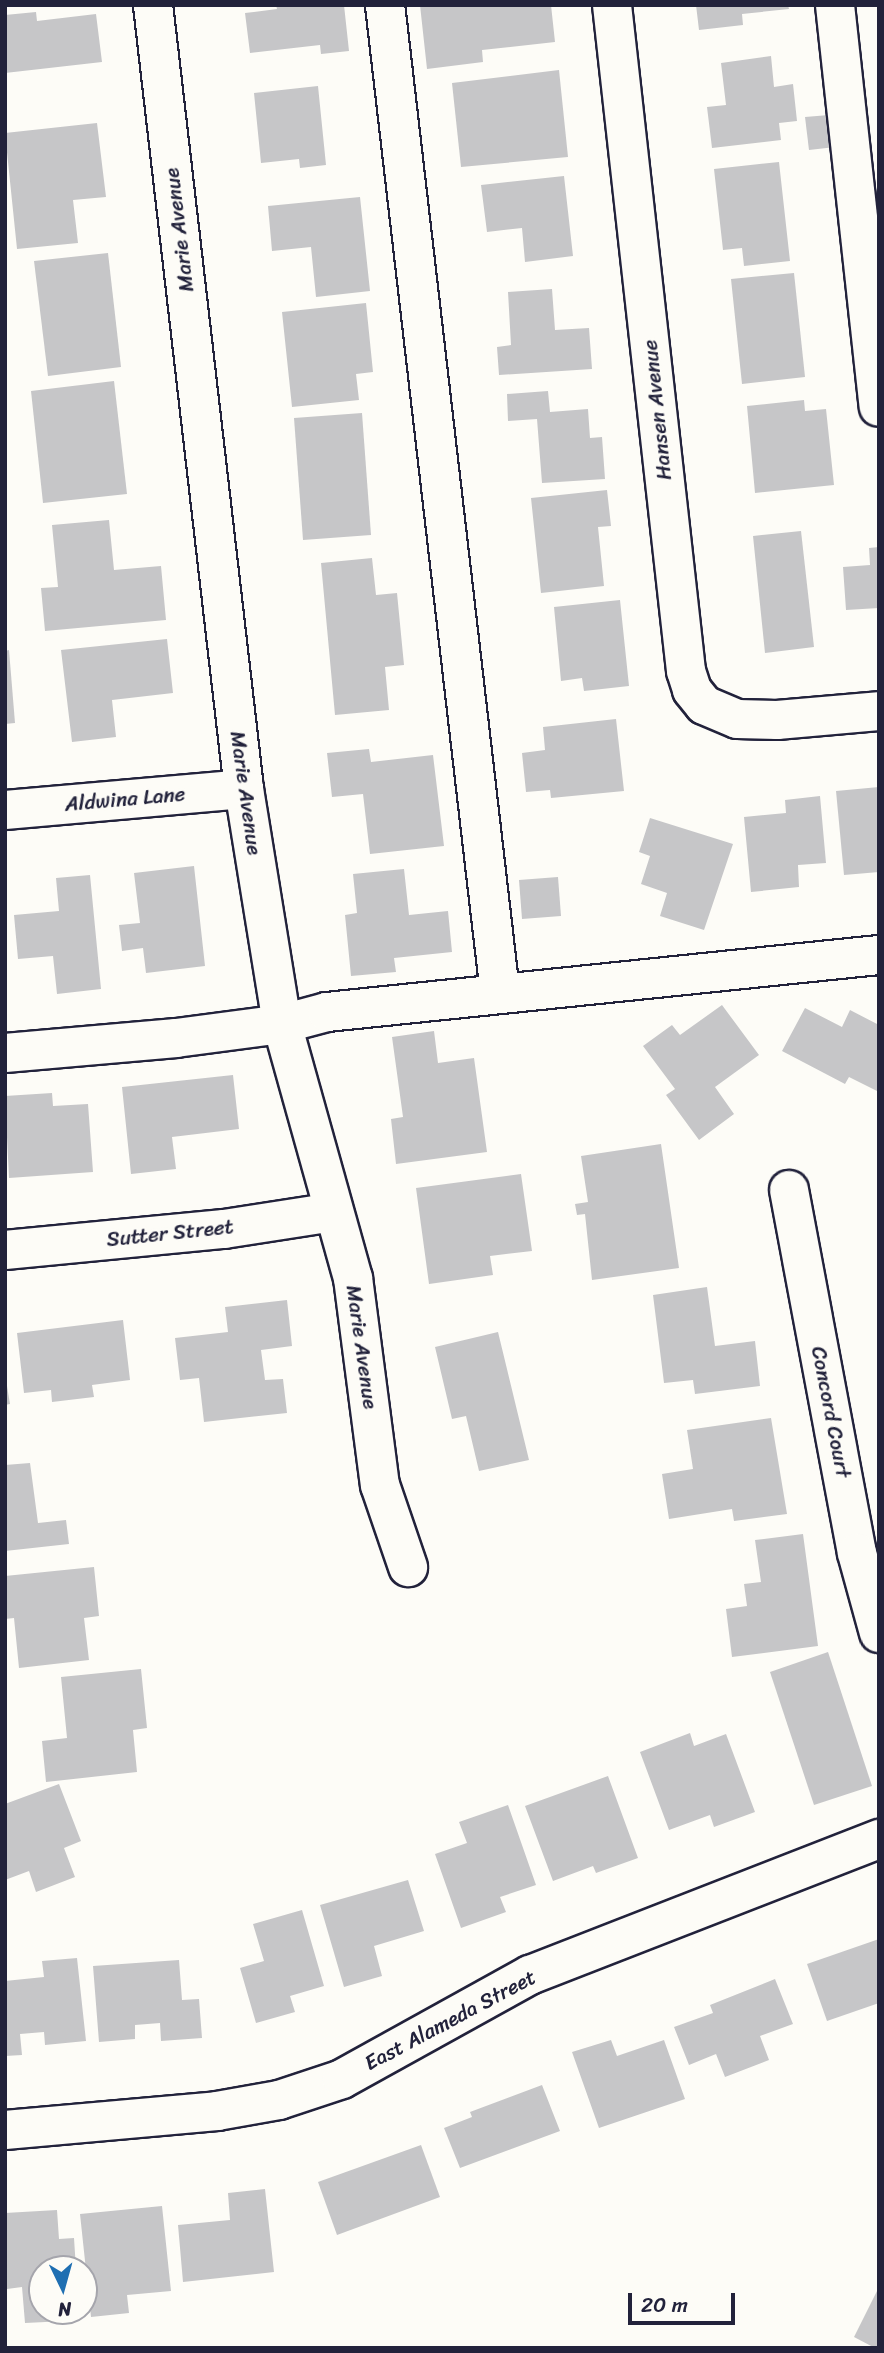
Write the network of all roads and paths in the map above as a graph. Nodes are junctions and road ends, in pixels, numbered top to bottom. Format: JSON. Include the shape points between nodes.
{"nodes":[{"id":1,"x":153,"y":5,"type":"edge"},
{"id":2,"x":385,"y":5,"type":"edge"},
{"id":3,"x":612,"y":5,"type":"edge"},
{"id":4,"x":835,"y":5,"type":"edge"},
{"id":5,"x":879,"y":407,"type":"edge"},
{"id":6,"x":879,"y":711,"type":"edge"},
{"id":7,"x":244,"y":789,"type":"junction"},
{"id":8,"x":5,"y":810,"type":"edge"},
{"id":9,"x":879,"y":955,"type":"edge"},
{"id":10,"x":500,"y":993,"type":"junction"},
{"id":11,"x":282,"y":1024,"type":"junction"},
{"id":12,"x":5,"y":1053,"type":"edge"},
{"id":13,"x":789,"y":1190,"type":"dead end"},
{"id":14,"x":334,"y":1212,"type":"junction"},
{"id":15,"x":5,"y":1250,"type":"edge"},
{"id":16,"x":408,"y":1567,"type":"dead end"},
{"id":17,"x":879,"y":1633,"type":"edge"},
{"id":18,"x":879,"y":1839,"type":"edge"},
{"id":19,"x":5,"y":2130,"type":"edge"}],
"edges":[{"from":1,"to":7,"type":"street","name":"Marie Avenue"},
{"from":2,"to":10,"type":"street"},
{"from":3,"to":6,"type":"street","name":"Hansen Avenue","via":[[685,671],[704,705],[737,719]]},
{"from":4,"to":5,"type":"street"},
{"from":7,"to":8,"type":"street","name":"Aldwina Lane"},
{"from":7,"to":11,"type":"street","name":"Marie Avenue"},
{"from":9,"to":10,"type":"street"},
{"from":10,"to":11,"type":"street","via":[[327,1012]]},
{"from":11,"to":12,"type":"street"},
{"from":11,"to":14,"type":"street","name":"Marie Avenue"},
{"from":13,"to":17,"type":"street","name":"Concord Court","via":[[857,1553]]},
{"from":14,"to":15,"type":"street","name":"Sutter Street"},
{"from":14,"to":16,"type":"street","name":"Marie Avenue","via":[[353,1278],[380,1485]]},
{"from":18,"to":19,"type":"street","name":"East Alameda Street","via":[[530,1975],[342,2079],[279,2100],[217,2111]]}]}
